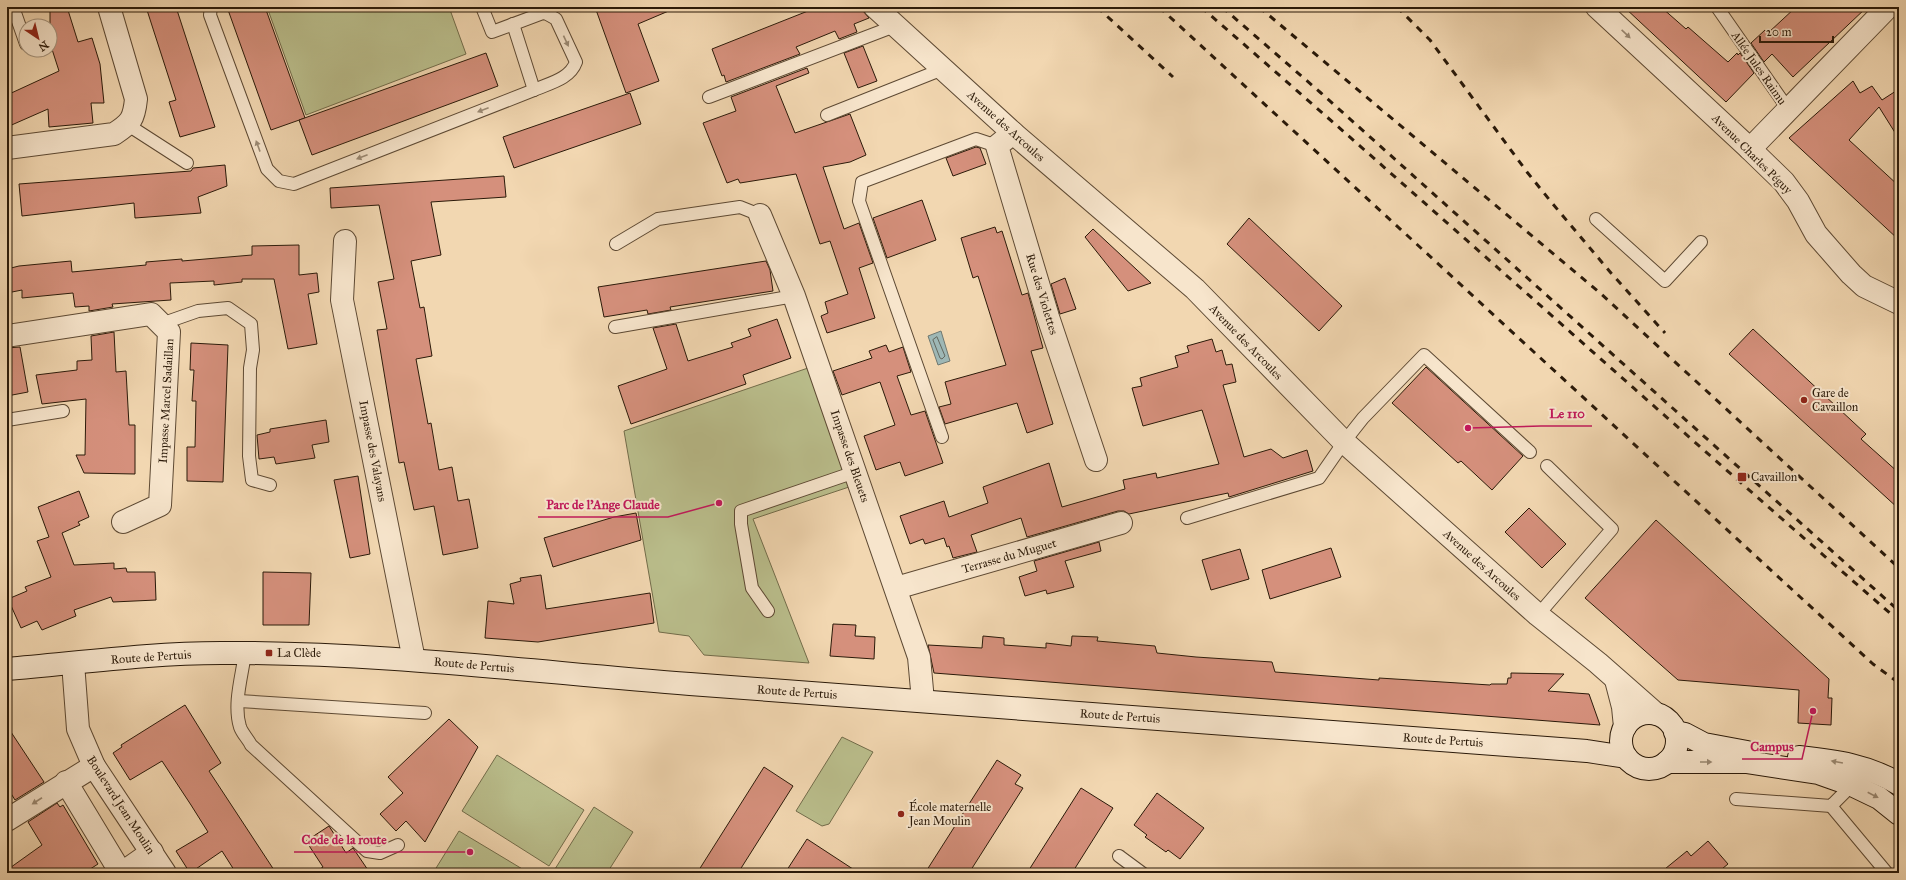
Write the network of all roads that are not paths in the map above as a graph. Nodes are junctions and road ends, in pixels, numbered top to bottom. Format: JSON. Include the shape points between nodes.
{"nodes":[{"id":1,"x":13,"y":7,"type":"edge"},
{"id":2,"x":109,"y":7,"type":"edge"},
{"id":3,"x":212,"y":7,"type":"edge"},
{"id":4,"x":482,"y":7,"type":"edge"},
{"id":5,"x":875,"y":7,"type":"edge"},
{"id":6,"x":1597,"y":7,"type":"edge"},
{"id":7,"x":1717,"y":7,"type":"edge"},
{"id":8,"x":1888,"y":7,"type":"edge"},
{"id":9,"x":541,"y":10,"type":"edge"},
{"id":10,"x":18,"y":21,"type":"edge"},
{"id":11,"x":513,"y":24,"type":"junction"},
{"id":12,"x":895,"y":26,"type":"junction"},
{"id":13,"x":943,"y":69,"type":"junction"},
{"id":14,"x":534,"y":90,"type":"junction"},
{"id":15,"x":709,"y":98,"type":"dead end"},
{"id":16,"x":1788,"y":109,"type":"junction"},
{"id":17,"x":826,"y":115,"type":"dead end"},
{"id":18,"x":128,"y":125,"type":"junction"},
{"id":19,"x":1005,"y":139,"type":"junction"},
{"id":20,"x":7,"y":148,"type":"edge"},
{"id":21,"x":1750,"y":149,"type":"junction"},
{"id":22,"x":187,"y":163,"type":"dead end"},
{"id":23,"x":760,"y":215,"type":"joint"},
{"id":24,"x":1596,"y":219,"type":"dead end"},
{"id":25,"x":345,"y":241,"type":"dead end"},
{"id":26,"x":1701,"y":242,"type":"dead end"},
{"id":27,"x":616,"y":244,"type":"dead end"},
{"id":28,"x":794,"y":296,"type":"junction"},
{"id":29,"x":1899,"y":303,"type":"edge"},
{"id":30,"x":161,"y":324,"type":"junction"},
{"id":31,"x":615,"y":327,"type":"dead end"},
{"id":32,"x":7,"y":336,"type":"edge"},
{"id":33,"x":63,"y":411,"type":"dead end"},
{"id":34,"x":7,"y":420,"type":"edge"},
{"id":35,"x":942,"y":437,"type":"dead end"},
{"id":36,"x":1344,"y":442,"type":"junction"},
{"id":37,"x":1530,"y":452,"type":"dead end"},
{"id":38,"x":1096,"y":460,"type":"dead end"},
{"id":39,"x":1547,"y":466,"type":"dead end"},
{"id":40,"x":855,"y":472,"type":"junction"},
{"id":41,"x":270,"y":485,"type":"dead end"},
{"id":42,"x":1186,"y":518,"type":"dead end"},
{"id":43,"x":123,"y":522,"type":"dead end"},
{"id":44,"x":1121,"y":524,"type":"dead end"},
{"id":45,"x":896,"y":588,"type":"junction"},
{"id":46,"x":768,"y":611,"type":"dead end"},
{"id":47,"x":1538,"y":615,"type":"junction"},
{"id":48,"x":245,"y":653,"type":"junction"},
{"id":49,"x":414,"y":660,"type":"junction"},
{"id":50,"x":73,"y":663,"type":"junction"},
{"id":51,"x":7,"y":669,"type":"edge"},
{"id":52,"x":1616,"y":680,"type":"junction"},
{"id":53,"x":239,"y":701,"type":"junction"},
{"id":54,"x":923,"y":701,"type":"junction"},
{"id":55,"x":425,"y":713,"type":"dead end"},
{"id":56,"x":1656,"y":714,"type":"junction"},
{"id":57,"x":1624,"y":729,"type":"junction"},
{"id":58,"x":1675,"y":732,"type":"junction"},
{"id":59,"x":1587,"y":751,"type":"junction"},
{"id":60,"x":1626,"y":757,"type":"junction"},
{"id":61,"x":1668,"y":762,"type":"junction"},
{"id":62,"x":94,"y":766,"type":"junction"},
{"id":63,"x":66,"y":782,"type":"junction"},
{"id":64,"x":1899,"y":784,"type":"edge"},
{"id":65,"x":1852,"y":785,"type":"junction"},
{"id":66,"x":1736,"y":799,"type":"dead end"},
{"id":67,"x":1831,"y":806,"type":"junction"},
{"id":68,"x":1899,"y":814,"type":"edge"},
{"id":69,"x":7,"y":820,"type":"edge"},
{"id":70,"x":398,"y":845,"type":"dead end"},
{"id":71,"x":152,"y":852,"type":"junction"},
{"id":72,"x":1119,"y":856,"type":"dead end"},
{"id":73,"x":122,"y":873,"type":"edge"},
{"id":74,"x":165,"y":873,"type":"edge"},
{"id":75,"x":1142,"y":873,"type":"edge"},
{"id":76,"x":1887,"y":873,"type":"edge"}],
"edges":[{"from":1,"to":10,"type":"lane"},
{"from":2,"to":18,"type":"street","via":[[136,99],[135,114]]},
{"from":14,"to":3,"type":"lane","one_way":true,"via":[[294,184],[279,181],[267,169],[210,15]]},
{"from":4,"to":11,"type":"lane","via":[[492,32]]},
{"from":5,"to":12,"type":"street","name":"Avenue des Arcoules"},
{"from":6,"to":21,"type":"street","name":"Avenue Charles Péguy","one_way":true},
{"from":7,"to":16,"type":"lane","name":"Allée Jules Raimu"},
{"from":8,"to":16,"type":"street"},
{"from":9,"to":11,"type":"lane"},
{"from":9,"to":14,"type":"lane","one_way":true,"via":[[556,19],[576,62],[573,70],[565,76]]},
{"from":11,"to":14,"type":"lane"},
{"from":12,"to":13,"type":"street","name":"Avenue des Arcoules"},
{"from":12,"to":15,"type":"lane"},
{"from":13,"to":17,"type":"lane"},
{"from":13,"to":19,"type":"street","name":"Avenue des Arcoules"},
{"from":16,"to":21,"type":"street"},
{"from":18,"to":20,"type":"street","via":[[114,134]]},
{"from":18,"to":22,"type":"lane"},
{"from":19,"to":35,"type":"lane","via":[[976,138],[862,182],[858,201]]},
{"from":19,"to":36,"type":"street","name":"Avenue des Arcoules","via":[[1195,289]]},
{"from":19,"to":38,"type":"street","name":"Rue des Violettes","via":[[1048,317]]},
{"from":21,"to":29,"type":"street","name":"Avenue Charles Péguy","via":[[1784,182],[1816,234],[1851,274],[1864,286]]},
{"from":23,"to":27,"type":"lane","via":[[740,207],[658,219]]},
{"from":23,"to":28,"type":"street","name":"Impasse des Bleuets"},
{"from":24,"to":26,"type":"lane","via":[[1666,281]]},
{"from":25,"to":49,"type":"street","name":"Impasse des Valayans","via":[[342,300]]},
{"from":28,"to":31,"type":"lane"},
{"from":28,"to":40,"type":"street","name":"Impasse des Bleuets"},
{"from":30,"to":32,"type":"street","name":"Impasse Marcel Sadaillan","via":[[151,314]]},
{"from":30,"to":41,"type":"lane","via":[[198,311],[228,308],[251,324],[253,350],[250,368],[249,456],[252,480]]},
{"from":30,"to":43,"type":"street","name":"Impasse Marcel Sadaillan","via":[[170,332],[160,505]]},
{"from":33,"to":34,"type":"lane"},
{"from":36,"to":37,"type":"lane","via":[[1363,418],[1424,355]]},
{"from":36,"to":42,"type":"lane","via":[[1319,478]]},
{"from":36,"to":47,"type":"street","name":"Avenue des Arcoules"},
{"from":39,"to":47,"type":"lane","via":[[1612,528]]},
{"from":40,"to":45,"type":"street","name":"Impasse des Bleuets"},
{"from":40,"to":46,"type":"lane","via":[[741,511],[752,588]]},
{"from":44,"to":45,"type":"street","name":"Terrasse du Muguet"},
{"from":45,"to":54,"type":"street","name":"Impasse des Bleuets","via":[[920,657]]},
{"from":47,"to":52,"type":"street","name":"Avenue des Arcoules"},
{"from":48,"to":49,"type":"street","name":"Route de Pertuis"},
{"from":48,"to":50,"type":"street","name":"Route de Pertuis","via":[[177,654]]},
{"from":48,"to":53,"type":"lane"},
{"from":49,"to":54,"type":"street","name":"Route de Pertuis","via":[[687,684]]},
{"from":50,"to":51,"type":"street","name":"Route de Pertuis"},
{"from":50,"to":62,"type":"street","name":"Boulevard Jean Moulin","via":[[78,729]]},
{"from":52,"to":56,"type":"street","name":"Avenue des Arcoules","via":[[1645,702]]},
{"from":52,"to":57,"type":"street","via":[[1623,707]]},
{"from":53,"to":55,"type":"lane"},
{"from":53,"to":70,"type":"lane","via":[[240,728],[251,745],[367,851],[380,853]]},
{"from":54,"to":59,"type":"street","name":"Route de Pertuis"},
{"from":56,"to":57,"type":"street","via":[[1638,715],[1630,720]]},
{"from":56,"to":58,"type":"street","via":[[1665,718]]},
{"from":57,"to":59,"type":"street","name":"Route de Pertuis","via":[[1608,741]]},
{"from":57,"to":60,"type":"street","via":[[1621,740]]},
{"from":58,"to":61,"type":"street","via":[[1676,748]]},
{"from":64,"to":58,"type":"street","one_way":true,"via":[[1865,768],[1836,761],[1747,752],[1704,744]]},
{"from":59,"to":60,"type":"street","name":"Route de Pertuis"},
{"from":60,"to":61,"type":"street","via":[[1641,768],[1660,767]]},
{"from":61,"to":65,"type":"street","one_way":true,"via":[[1746,762],[1818,773]]},
{"from":62,"to":63,"type":"street"},
{"from":62,"to":71,"type":"street","name":"Boulevard Jean Moulin"},
{"from":63,"to":69,"type":"street","one_way":true},
{"from":63,"to":73,"type":"street"},
{"from":65,"to":67,"type":"lane"},
{"from":65,"to":68,"type":"street","one_way":true,"via":[[1879,798]]},
{"from":66,"to":67,"type":"lane"},
{"from":67,"to":76,"type":"lane"},
{"from":71,"to":73,"type":"street"},
{"from":71,"to":74,"type":"street","name":"Boulevard Jean Moulin"},
{"from":72,"to":75,"type":"lane"}]}
